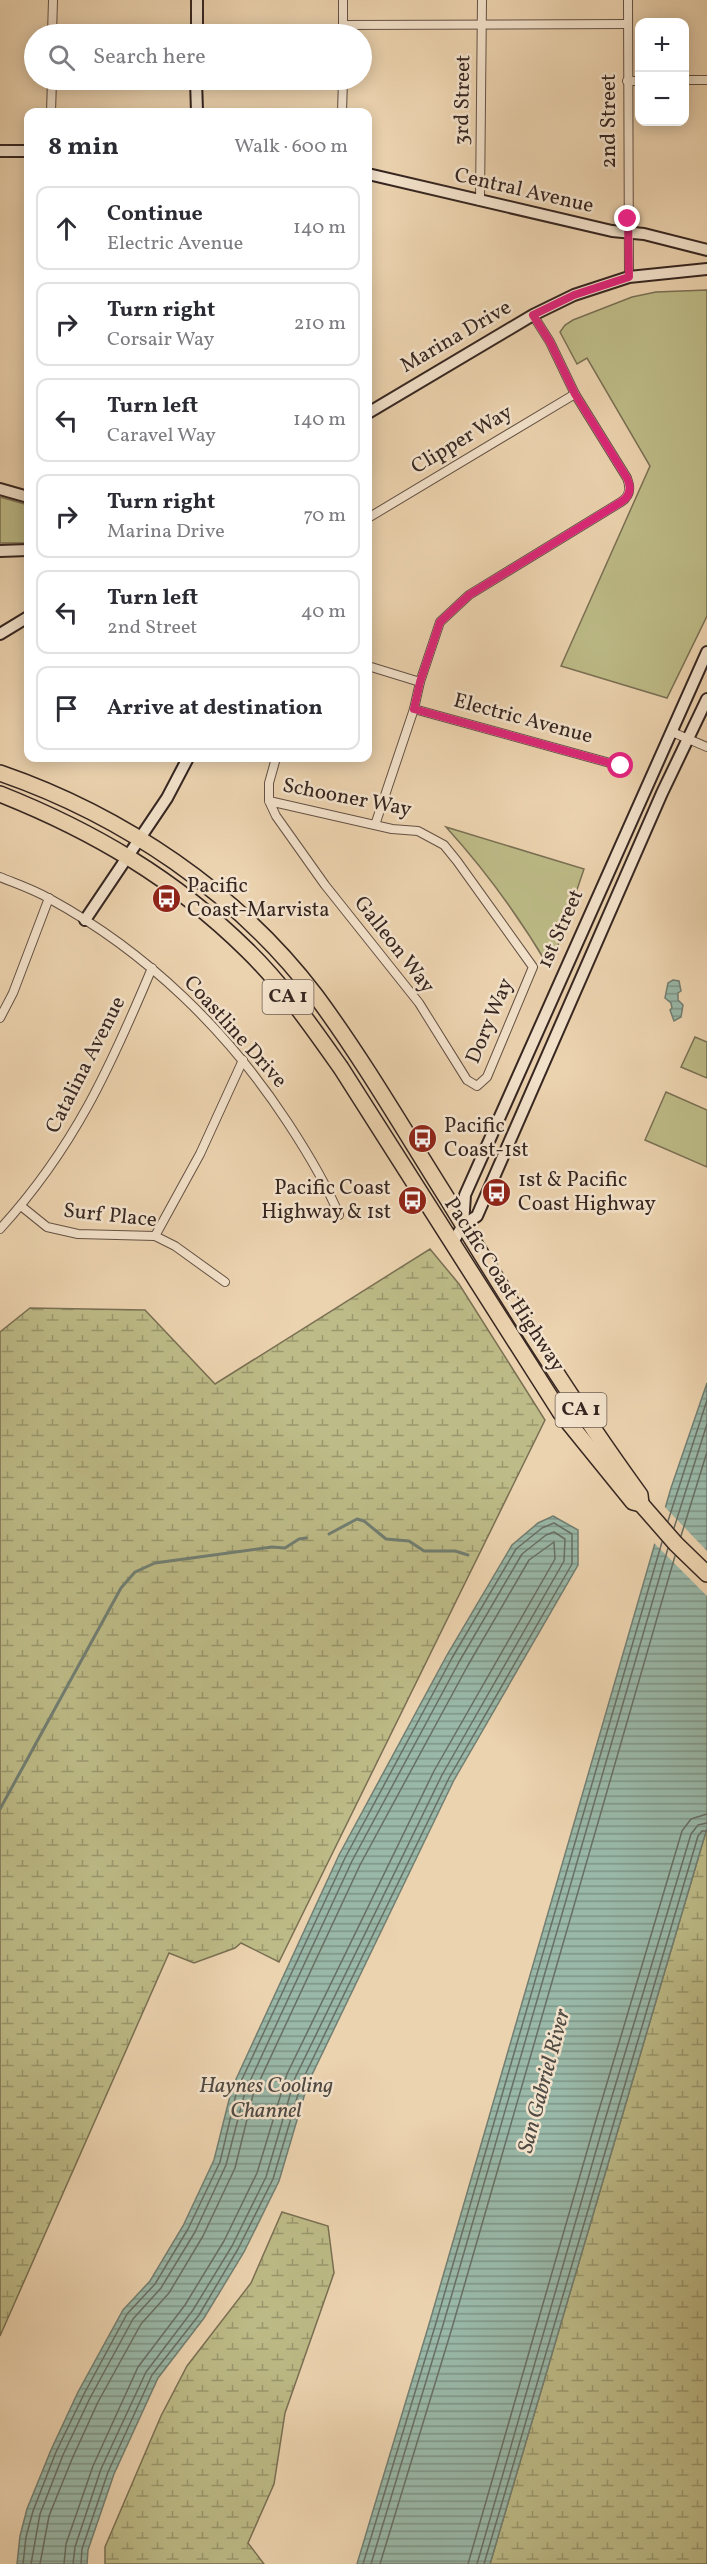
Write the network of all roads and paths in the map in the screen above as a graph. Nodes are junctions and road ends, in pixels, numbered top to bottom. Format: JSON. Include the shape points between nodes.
{"nodes":[{"id":1,"x":53,"y":0,"type":"edge"},
{"id":2,"x":197,"y":0,"type":"edge"},
{"id":3,"x":344,"y":0,"type":"edge"},
{"id":4,"x":482,"y":0,"type":"edge"},
{"id":5,"x":628,"y":0,"type":"edge"},
{"id":6,"x":52,"y":24,"type":"edge"},
{"id":7,"x":196,"y":24,"type":"edge"},
{"id":8,"x":343,"y":24,"type":"edge"},
{"id":9,"x":628,"y":24,"type":"junction"},
{"id":10,"x":372,"y":25,"type":"edge"},
{"id":11,"x":482,"y":25,"type":"junction"},
{"id":12,"x":707,"y":80,"type":"edge"},
{"id":13,"x":627,"y":81,"type":"junction"},
{"id":14,"x":635,"y":81,"type":"edge"},
{"id":15,"x":689,"y":81,"type":"edge"},
{"id":16,"x":52,"y":90,"type":"edge"},
{"id":17,"x":196,"y":90,"type":"edge"},
{"id":18,"x":343,"y":90,"type":"edge"},
{"id":19,"x":51,"y":108,"type":"edge"},
{"id":20,"x":197,"y":108,"type":"edge"},
{"id":21,"x":342,"y":108,"type":"edge"},
{"id":22,"x":0,"y":151,"type":"edge"},
{"id":23,"x":24,"y":151,"type":"edge"},
{"id":24,"x":372,"y":175,"type":"edge"},
{"id":25,"x":480,"y":201,"type":"junction"},
{"id":26,"x":628,"y":232,"type":"junction"},
{"id":27,"x":707,"y":250,"type":"edge"},
{"id":28,"x":707,"y":269,"type":"edge"},
{"id":29,"x":629,"y":277,"type":"junction"},
{"id":30,"x":533,"y":315,"type":"junction"},
{"id":31,"x":575,"y":394,"type":"junction"},
{"id":32,"x":372,"y":411,"type":"edge"},
{"id":33,"x":0,"y":489,"type":"edge"},
{"id":34,"x":24,"y":496,"type":"edge"},
{"id":35,"x":372,"y":516,"type":"edge"},
{"id":36,"x":24,"y":550,"type":"edge"},
{"id":37,"x":0,"y":551,"type":"edge"},
{"id":38,"x":24,"y":619,"type":"edge"},
{"id":39,"x":0,"y":634,"type":"edge"},
{"id":40,"x":707,"y":652,"type":"edge"},
{"id":41,"x":372,"y":667,"type":"edge"},
{"id":42,"x":420,"y":682,"type":"junction"},
{"id":43,"x":707,"y":699,"type":"edge"},
{"id":44,"x":414,"y":709,"type":"junction"},
{"id":45,"x":672,"y":732,"type":"junction"},
{"id":46,"x":688,"y":739,"type":"junction"},
{"id":47,"x":707,"y":747,"type":"edge"},
{"id":48,"x":186,"y":762,"type":"edge"},
{"id":49,"x":275,"y":762,"type":"edge"},
{"id":50,"x":621,"y":766,"type":"dead end"},
{"id":51,"x":0,"y":773,"type":"edge"},
{"id":52,"x":0,"y":795,"type":"edge"},
{"id":53,"x":57,"y":796,"type":"junction"},
{"id":54,"x":269,"y":801,"type":"junction"},
{"id":55,"x":49,"y":814,"type":"junction"},
{"id":56,"x":375,"y":825,"type":"junction"},
{"id":57,"x":139,"y":839,"type":"junction"},
{"id":58,"x":128,"y":856,"type":"junction"},
{"id":59,"x":0,"y":877,"type":"edge"},
{"id":60,"x":49,"y":898,"type":"junction"},
{"id":61,"x":85,"y":920,"type":"junction"},
{"id":62,"x":533,"y":967,"type":"joint"},
{"id":63,"x":152,"y":968,"type":"junction"},
{"id":64,"x":0,"y":1018,"type":"edge"},
{"id":65,"x":243,"y":1060,"type":"junction"},
{"id":66,"x":477,"y":1086,"type":"joint"},
{"id":67,"x":21,"y":1206,"type":"junction"},
{"id":68,"x":339,"y":1215,"type":"dead end"},
{"id":69,"x":463,"y":1225,"type":"junction"},
{"id":70,"x":0,"y":1229,"type":"edge"},
{"id":71,"x":154,"y":1236,"type":"junction"},
{"id":72,"x":452,"y":1244,"type":"junction"},
{"id":73,"x":225,"y":1282,"type":"dead end"},
{"id":74,"x":642,"y":1505,"type":"junction"},
{"id":75,"x":707,"y":1574,"type":"edge"}],
"edges":[{"from":1,"to":6,"type":"street"},
{"from":2,"to":7,"type":"main road"},
{"from":3,"to":8,"type":"street"},
{"from":4,"to":11,"type":"street","name":"3rd Street"},
{"from":5,"to":9,"type":"street","name":"2nd Street"},
{"from":9,"to":11,"type":"street"},
{"from":9,"to":13,"type":"street","name":"2nd Street"},
{"from":10,"to":11,"type":"street"},
{"from":11,"to":25,"type":"street","name":"3rd Street"},
{"from":12,"to":15,"type":"street"},
{"from":13,"to":14,"type":"street"},
{"from":13,"to":26,"type":"street","name":"2nd Street"},
{"from":16,"to":19,"type":"street"},
{"from":17,"to":20,"type":"main road"},
{"from":18,"to":21,"type":"street"},
{"from":22,"to":23,"type":"main road"},
{"from":24,"to":25,"type":"main road","name":"Central Avenue"},
{"from":25,"to":26,"type":"main road","name":"Central Avenue"},
{"from":26,"to":27,"type":"main road","name":"Central Avenue"},
{"from":26,"to":29,"type":"street","name":"2nd Street"},
{"from":28,"to":29,"type":"main road","name":"Marina Drive"},
{"from":29,"to":30,"type":"main road","name":"Marina Drive","via":[[574,295]]},
{"from":30,"to":31,"type":"street"},
{"from":30,"to":32,"type":"main road","name":"Marina Drive"},
{"from":31,"to":35,"type":"street","name":"Clipper Way"},
{"from":31,"to":42,"type":"street","via":[[630,489],[621,502],[454,608],[440,622]]},
{"from":33,"to":34,"type":"main road"},
{"from":36,"to":37,"type":"main road"},
{"from":38,"to":39,"type":"main road"},
{"from":40,"to":45,"type":"main road","name":"1st Street"},
{"from":41,"to":42,"type":"street"},
{"from":42,"to":44,"type":"street"},
{"from":43,"to":46,"type":"main road","name":"1st Street"},
{"from":44,"to":50,"type":"street","name":"Electric Avenue"},
{"from":44,"to":56,"type":"street"},
{"from":45,"to":46,"type":"street"},
{"from":45,"to":69,"type":"main road","name":"1st Street","via":[[465,1195]]},
{"from":46,"to":47,"type":"street"},
{"from":46,"to":69,"type":"main road","name":"1st Street","via":[[477,1216]]},
{"from":48,"to":57,"type":"main road"},
{"from":49,"to":54,"type":"street"},
{"from":51,"to":53,"type":"highway","name":"Pacific Coast Highway","number":"CA 1"},
{"from":52,"to":55,"type":"highway","name":"Pacific Coast Highway","number":"CA 1"},
{"from":53,"to":55,"type":"highway"},
{"from":53,"to":57,"type":"highway","name":"Pacific Coast Highway","number":"CA 1"},
{"from":54,"to":56,"type":"street","name":"Schooner Way"},
{"from":54,"to":66,"type":"street","name":"Galleon Way","via":[[325,885],[419,1003],[467,1080]]},
{"from":55,"to":58,"type":"highway","name":"Pacific Coast Highway","number":"CA 1"},
{"from":56,"to":62,"type":"street","name":"Schooner Way","via":[[418,831],[444,845]]},
{"from":57,"to":58,"type":"main road"},
{"from":57,"to":69,"type":"highway","name":"Pacific Coast Highway","number":"CA 1","via":[[234,909],[314,995],[356,1053]]},
{"from":58,"to":61,"type":"main road"},
{"from":58,"to":72,"type":"highway","name":"Pacific Coast Highway","number":"CA 1","via":[[217,922],[248,951],[307,1019]]},
{"from":59,"to":60,"type":"street","name":"Coastline Drive"},
{"from":60,"to":61,"type":"street","name":"Coastline Drive"},
{"from":60,"to":64,"type":"street"},
{"from":61,"to":63,"type":"street","name":"Coastline Drive"},
{"from":62,"to":66,"type":"street","name":"Dory Way","via":[[487,1077]]},
{"from":63,"to":65,"type":"street","name":"Coastline Drive","via":[[198,1010]]},
{"from":63,"to":67,"type":"street","name":"Catalina Avenue","via":[[98,1090],[68,1143]]},
{"from":65,"to":68,"type":"street","name":"Coastline Drive","via":[[299,1139]]},
{"from":65,"to":71,"type":"street","via":[[200,1154]]},
{"from":67,"to":70,"type":"street","name":"Catalina Avenue"},
{"from":67,"to":71,"type":"street","name":"Surf Place","via":[[47,1227],[78,1234]]},
{"from":69,"to":72,"type":"main road","name":"1st Street"},
{"from":69,"to":74,"type":"highway","name":"Pacific Coast Highway","number":"CA 1","via":[[640,1495]]},
{"from":71,"to":73,"type":"street","name":"Surf Place","via":[[175,1246]]},
{"from":72,"to":74,"type":"highway","name":"Pacific Coast Highway","number":"CA 1","via":[[560,1412],[633,1502]]},
{"from":74,"to":75,"type":"highway","number":"CA 1"}]}
